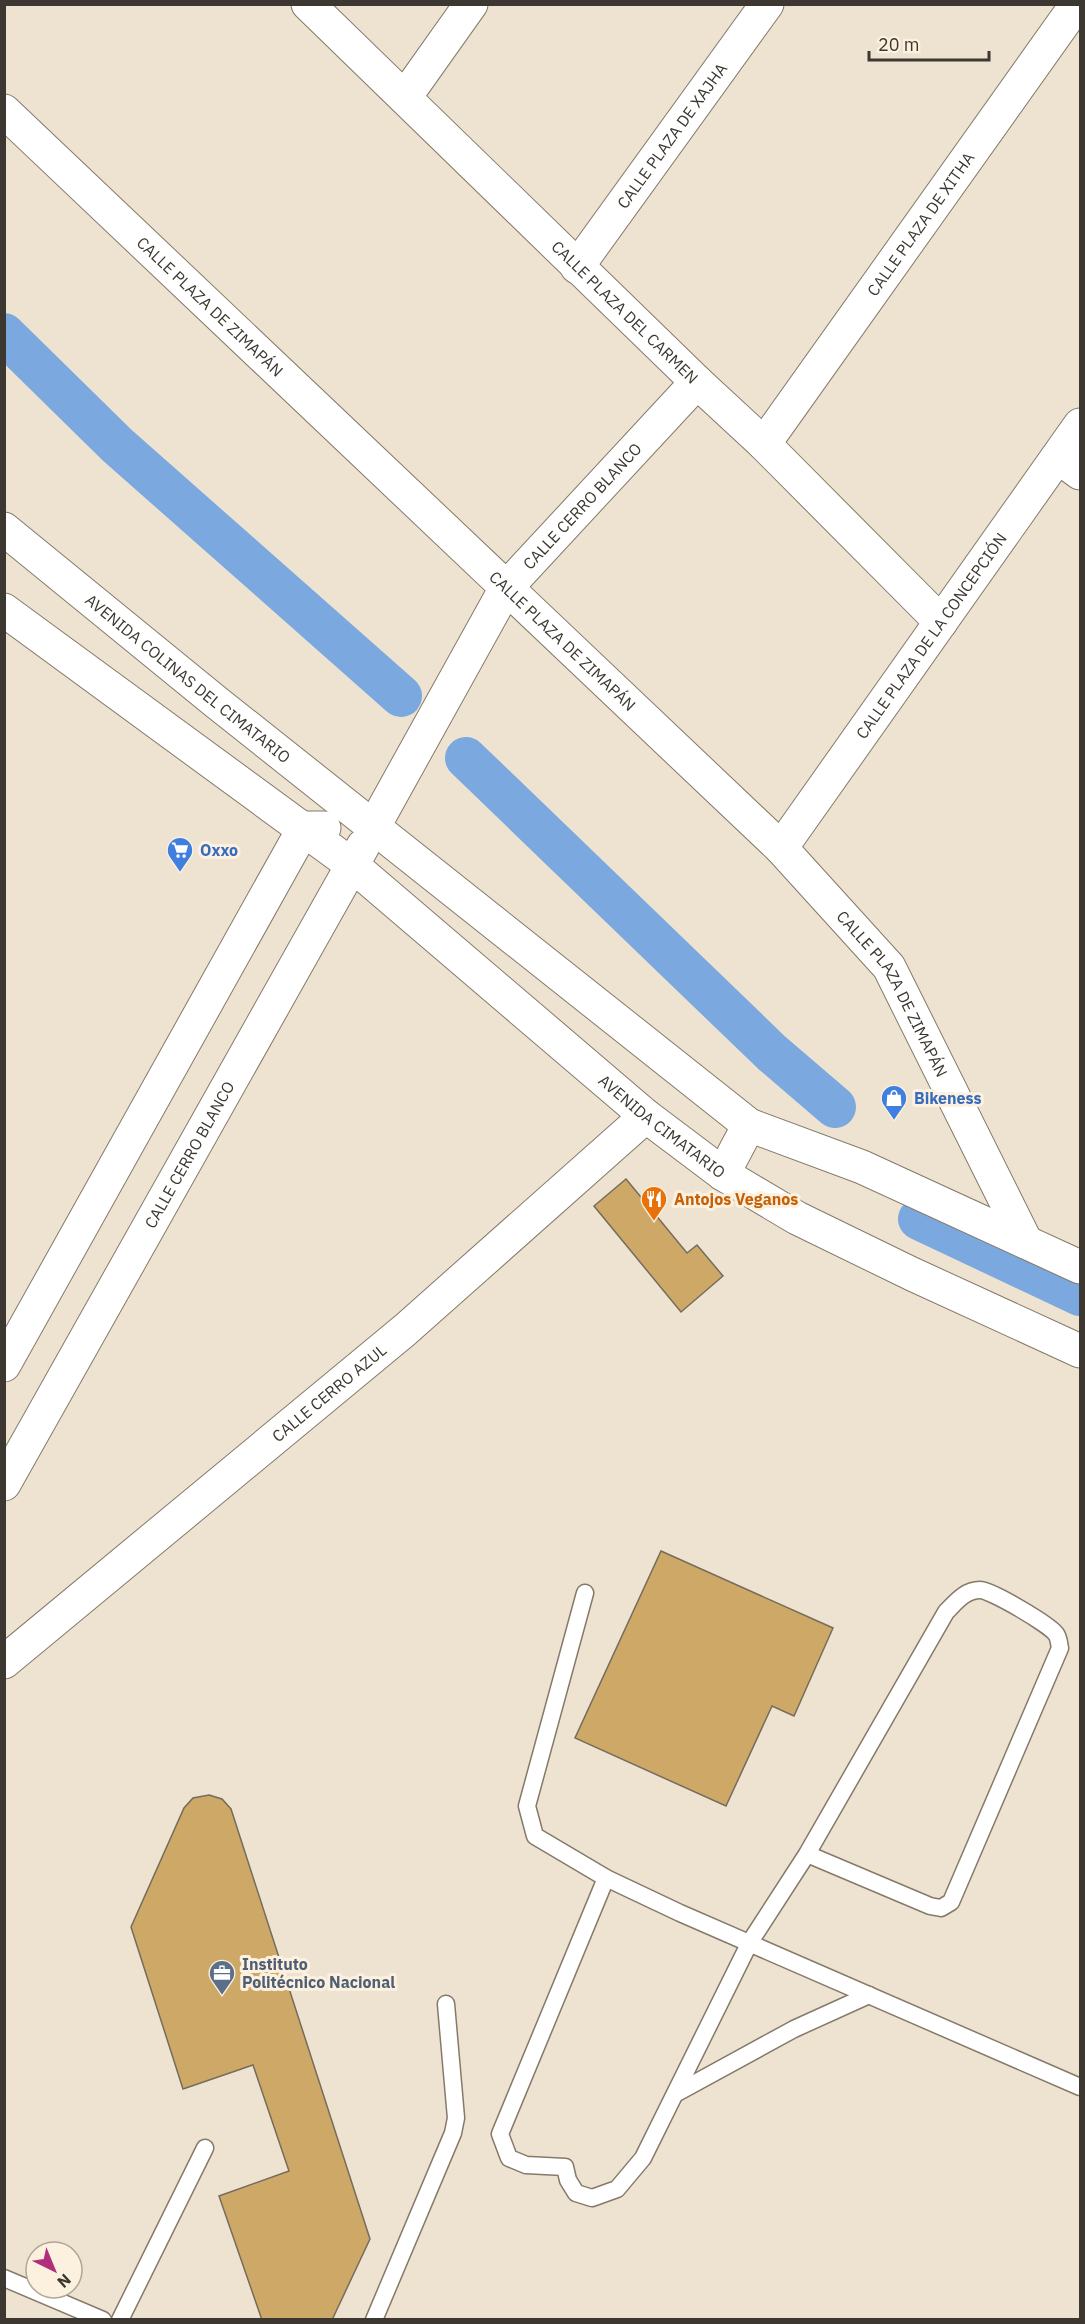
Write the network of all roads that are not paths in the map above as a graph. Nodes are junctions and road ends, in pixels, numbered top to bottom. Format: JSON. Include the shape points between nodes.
{"nodes":[{"id":1,"x":308,"y":4,"type":"edge"},
{"id":2,"x":471,"y":4,"type":"edge"},
{"id":3,"x":767,"y":4,"type":"edge"},
{"id":4,"x":1077,"y":4,"type":"edge"},
{"id":5,"x":405,"y":97,"type":"junction"},
{"id":6,"x":4,"y":111,"type":"edge"},
{"id":7,"x":578,"y":267,"type":"junction"},
{"id":8,"x":697,"y":382,"type":"junction"},
{"id":9,"x":1080,"y":425,"type":"edge"},
{"id":10,"x":764,"y":444,"type":"junction"},
{"id":11,"x":1069,"y":465,"type":"edge"},
{"id":12,"x":4,"y":529,"type":"edge"},
{"id":13,"x":506,"y":588,"type":"junction"},
{"id":14,"x":7,"y":618,"type":"edge"},
{"id":15,"x":941,"y":622,"type":"junction"},
{"id":16,"x":216,"y":702,"type":"junction"},
{"id":17,"x":186,"y":742,"type":"junction"},
{"id":18,"x":374,"y":826,"type":"junction"},
{"id":19,"x":304,"y":828,"type":"junction"},
{"id":20,"x":782,"y":848,"type":"junction"},
{"id":21,"x":352,"y":865,"type":"junction"},
{"id":22,"x":646,"y":1116,"type":"junction"},
{"id":23,"x":749,"y":1125,"type":"junction"},
{"id":24,"x":723,"y":1174,"type":"junction"},
{"id":25,"x":1026,"y":1242,"type":"junction"},
{"id":26,"x":1080,"y":1267,"type":"edge"},
{"id":27,"x":1080,"y":1351,"type":"edge"},
{"id":28,"x":4,"y":1365,"type":"edge"},
{"id":29,"x":4,"y":1484,"type":"edge"},
{"id":30,"x":585,"y":1593,"type":"dead end"},
{"id":31,"x":4,"y":1662,"type":"edge"},
{"id":32,"x":807,"y":1854,"type":"junction"},
{"id":33,"x":606,"y":1878,"type":"junction"},
{"id":34,"x":750,"y":1942,"type":"junction"},
{"id":35,"x":869,"y":1995,"type":"junction"},
{"id":36,"x":447,"y":2004,"type":"dead end"},
{"id":37,"x":1080,"y":2086,"type":"edge"},
{"id":38,"x":675,"y":2094,"type":"junction"},
{"id":39,"x":205,"y":2148,"type":"dead end"},
{"id":40,"x":4,"y":2278,"type":"edge"},
{"id":41,"x":103,"y":2319,"type":"edge"},
{"id":42,"x":120,"y":2319,"type":"edge"},
{"id":43,"x":374,"y":2319,"type":"edge"}],
"edges":[{"from":1,"to":5,"type":"street","name":"CALLE PLAZA DEL CARMEN"},
{"from":2,"to":5,"type":"street"},
{"from":3,"to":7,"type":"street","name":"CALLE PLAZA DE XAJHA"},
{"from":4,"to":10,"type":"street","name":"CALLE PLAZA DE XITHA"},
{"from":5,"to":7,"type":"street","name":"CALLE PLAZA DEL CARMEN"},
{"from":6,"to":13,"type":"street","name":"CALLE PLAZA DE ZIMAPÁN"},
{"from":7,"to":8,"type":"street","name":"CALLE PLAZA DEL CARMEN"},
{"from":8,"to":10,"type":"street","name":"CALLE PLAZA DEL CARMEN"},
{"from":8,"to":13,"type":"street","name":"CALLE CERRO BLANCO"},
{"from":9,"to":11,"type":"street","name":"CALLE PLAZA DE LA CONCEPCIÓN"},
{"from":10,"to":15,"type":"street","name":"CALLE PLAZA DEL CARMEN"},
{"from":11,"to":15,"type":"street","name":"CALLE PLAZA DE LA CONCEPCIÓN"},
{"from":12,"to":16,"type":"street","name":"AVENIDA COLINAS DEL CIMATARIO"},
{"from":13,"to":18,"type":"street","name":"CALLE CERRO BLANCO"},
{"from":13,"to":20,"type":"street","name":"CALLE PLAZA DE ZIMAPÁN"},
{"from":14,"to":17,"type":"street"},
{"from":15,"to":20,"type":"street","name":"CALLE PLAZA DE LA CONCEPCIÓN"},
{"from":16,"to":17,"type":"street"},
{"from":16,"to":18,"type":"street","name":"AVENIDA COLINAS DEL CIMATARIO"},
{"from":17,"to":19,"type":"street"},
{"from":18,"to":19,"type":"street"},
{"from":18,"to":21,"type":"street","name":"CALLE CERRO BLANCO"},
{"from":18,"to":23,"type":"street"},
{"from":19,"to":21,"type":"street"},
{"from":19,"to":28,"type":"street"},
{"from":20,"to":25,"type":"street","name":"CALLE PLAZA DE ZIMAPÁN","via":[[889,967]]},
{"from":21,"to":22,"type":"street","name":"AVENIDA CIMATARIO"},
{"from":21,"to":29,"type":"street","name":"CALLE CERRO BLANCO"},
{"from":22,"to":24,"type":"street","name":"AVENIDA CIMATARIO"},
{"from":22,"to":31,"type":"street","name":"CALLE CERRO AZUL","via":[[405,1330]]},
{"from":23,"to":24,"type":"street"},
{"from":23,"to":25,"type":"street","via":[[862,1167]]},
{"from":24,"to":27,"type":"street","name":"AVENIDA CIMATARIO","via":[[797,1218]]},
{"from":25,"to":26,"type":"street"},
{"from":30,"to":33,"type":"lane","via":[[527,1806],[535,1836]]},
{"from":32,"to":32,"type":"lane","via":[[930,1906],[941,1908],[951,1902],[1060,1648],[1057,1635],[992,1592],[970,1592],[960,1598],[946,1612]]},
{"from":32,"to":34,"type":"lane"},
{"from":33,"to":34,"type":"lane"},
{"from":33,"to":38,"type":"lane","via":[[500,2134],[509,2158],[526,2165],[565,2167],[576,2193],[592,2198],[617,2189],[643,2158]]},
{"from":34,"to":35,"type":"lane"},
{"from":34,"to":38,"type":"lane"},
{"from":35,"to":37,"type":"lane"},
{"from":35,"to":38,"type":"lane","via":[[794,2029]]},
{"from":36,"to":43,"type":"lane","via":[[456,2118],[453,2133]]},
{"from":39,"to":42,"type":"lane"},
{"from":40,"to":41,"type":"lane"}]}
